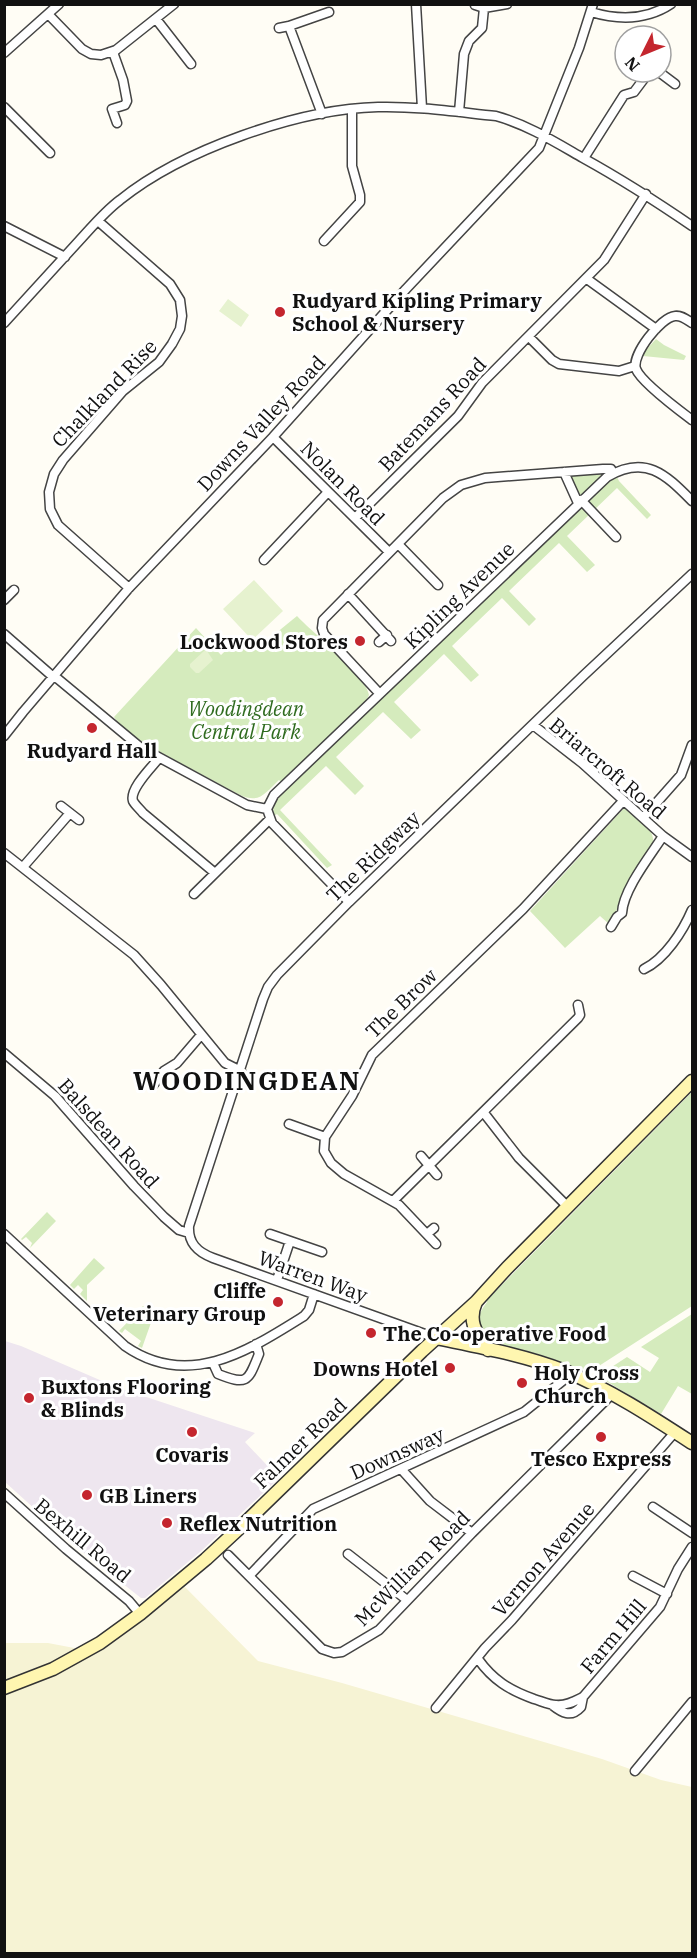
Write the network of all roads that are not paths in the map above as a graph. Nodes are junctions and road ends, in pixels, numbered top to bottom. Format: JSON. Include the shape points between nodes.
{"nodes":[{"id":1,"x":59,"y":4,"type":"edge"},
{"id":2,"x":174,"y":4,"type":"edge"},
{"id":3,"x":416,"y":4,"type":"edge"},
{"id":4,"x":507,"y":4,"type":"edge"},
{"id":5,"x":671,"y":4,"type":"edge"},
{"id":6,"x":480,"y":6,"type":"edge"},
{"id":7,"x":592,"y":8,"type":"edge"},
{"id":8,"x":329,"y":12,"type":"dead end"},
{"id":9,"x":48,"y":14,"type":"junction"},
{"id":10,"x":156,"y":19,"type":"junction"},
{"id":11,"x":289,"y":26,"type":"junction"},
{"id":12,"x":279,"y":28,"type":"dead end"},
{"id":13,"x":113,"y":52,"type":"junction"},
{"id":14,"x":4,"y":53,"type":"edge"},
{"id":15,"x":191,"y":64,"type":"dead end"},
{"id":16,"x":640,"y":84,"type":"edge"},
{"id":17,"x":4,"y":107,"type":"edge"},
{"id":18,"x":422,"y":108,"type":"junction"},
{"id":19,"x":352,"y":110,"type":"junction"},
{"id":20,"x":459,"y":112,"type":"junction"},
{"id":21,"x":322,"y":114,"type":"junction"},
{"id":22,"x":117,"y":123,"type":"dead end"},
{"id":23,"x":545,"y":136,"type":"junction"},
{"id":24,"x":50,"y":153,"type":"dead end"},
{"id":25,"x":584,"y":158,"type":"junction"},
{"id":26,"x":646,"y":194,"type":"junction"},
{"id":27,"x":98,"y":221,"type":"junction"},
{"id":28,"x":4,"y":226,"type":"edge"},
{"id":29,"x":693,"y":226,"type":"edge"},
{"id":30,"x":324,"y":241,"type":"dead end"},
{"id":31,"x":65,"y":257,"type":"junction"},
{"id":32,"x":587,"y":279,"type":"junction"},
{"id":33,"x":4,"y":323,"type":"edge"},
{"id":34,"x":693,"y":323,"type":"edge"},
{"id":35,"x":656,"y":329,"type":"junction"},
{"id":36,"x":529,"y":337,"type":"junction"},
{"id":37,"x":635,"y":366,"type":"junction"},
{"id":38,"x":693,"y":420,"type":"edge"},
{"id":39,"x":273,"y":437,"type":"junction"},
{"id":40,"x":564,"y":472,"type":"junction"},
{"id":41,"x":613,"y":473,"type":"junction"},
{"id":42,"x":328,"y":492,"type":"junction"},
{"id":43,"x":693,"y":501,"type":"edge"},
{"id":44,"x":579,"y":502,"type":"junction"},
{"id":45,"x":355,"y":518,"type":"junction"},
{"id":46,"x":616,"y":537,"type":"dead end"},
{"id":47,"x":398,"y":544,"type":"junction"},
{"id":48,"x":273,"y":551,"type":"junction"},
{"id":49,"x":389,"y":552,"type":"junction"},
{"id":50,"x":280,"y":558,"type":"dead end"},
{"id":51,"x":264,"y":560,"type":"dead end"},
{"id":52,"x":693,"y":574,"type":"edge"},
{"id":53,"x":438,"y":585,"type":"dead end"},
{"id":54,"x":129,"y":588,"type":"junction"},
{"id":55,"x":14,"y":590,"type":"dead end"},
{"id":56,"x":348,"y":594,"type":"junction"},
{"id":57,"x":4,"y":600,"type":"edge"},
{"id":58,"x":4,"y":634,"type":"edge"},
{"id":59,"x":379,"y":642,"type":"dead end"},
{"id":60,"x":54,"y":677,"type":"junction"},
{"id":61,"x":379,"y":693,"type":"junction"},
{"id":62,"x":532,"y":725,"type":"junction"},
{"id":63,"x":4,"y":736,"type":"edge"},
{"id":64,"x":693,"y":745,"type":"edge"},
{"id":65,"x":159,"y":758,"type":"junction"},
{"id":66,"x":623,"y":801,"type":"junction"},
{"id":67,"x":61,"y":806,"type":"dead end"},
{"id":68,"x":267,"y":809,"type":"junction"},
{"id":69,"x":70,"y":813,"type":"junction"},
{"id":70,"x":643,"y":818,"type":"junction"},
{"id":71,"x":270,"y":819,"type":"junction"},
{"id":72,"x":79,"y":820,"type":"dead end"},
{"id":73,"x":663,"y":836,"type":"junction"},
{"id":74,"x":4,"y":853,"type":"edge"},
{"id":75,"x":693,"y":857,"type":"edge"},
{"id":76,"x":23,"y":867,"type":"junction"},
{"id":77,"x":215,"y":873,"type":"junction"},
{"id":78,"x":194,"y":894,"type":"dead end"},
{"id":79,"x":349,"y":902,"type":"junction"},
{"id":80,"x":693,"y":910,"type":"edge"},
{"id":81,"x":611,"y":927,"type":"dead end"},
{"id":82,"x":644,"y":969,"type":"dead end"},
{"id":83,"x":578,"y":1005,"type":"dead end"},
{"id":84,"x":201,"y":1035,"type":"junction"},
{"id":85,"x":4,"y":1053,"type":"edge"},
{"id":86,"x":241,"y":1071,"type":"junction"},
{"id":87,"x":693,"y":1081,"type":"edge"},
{"id":88,"x":159,"y":1082,"type":"dead end"},
{"id":89,"x":484,"y":1113,"type":"junction"},
{"id":90,"x":289,"y":1124,"type":"dead end"},
{"id":91,"x":325,"y":1137,"type":"junction"},
{"id":92,"x":421,"y":1156,"type":"dead end"},
{"id":93,"x":429,"y":1166,"type":"junction"},
{"id":94,"x":437,"y":1175,"type":"dead end"},
{"id":95,"x":393,"y":1201,"type":"junction"},
{"id":96,"x":568,"y":1207,"type":"junction"},
{"id":97,"x":189,"y":1233,"type":"junction"},
{"id":98,"x":4,"y":1234,"type":"edge"},
{"id":99,"x":270,"y":1234,"type":"dead end"},
{"id":100,"x":290,"y":1241,"type":"junction"},
{"id":101,"x":436,"y":1244,"type":"dead end"},
{"id":102,"x":322,"y":1252,"type":"dead end"},
{"id":103,"x":277,"y":1280,"type":"junction"},
{"id":104,"x":314,"y":1294,"type":"junction"},
{"id":105,"x":476,"y":1302,"type":"junction"},
{"id":106,"x":436,"y":1338,"type":"junction"},
{"id":107,"x":256,"y":1344,"type":"junction"},
{"id":108,"x":488,"y":1350,"type":"junction"},
{"id":109,"x":213,"y":1363,"type":"junction"},
{"id":110,"x":568,"y":1373,"type":"junction"},
{"id":111,"x":611,"y":1395,"type":"junction"},
{"id":112,"x":675,"y":1432,"type":"junction"},
{"id":113,"x":693,"y":1443,"type":"edge"},
{"id":114,"x":402,"y":1470,"type":"junction"},
{"id":115,"x":4,"y":1493,"type":"edge"},
{"id":116,"x":653,"y":1507,"type":"dead end"},
{"id":117,"x":472,"y":1533,"type":"junction"},
{"id":118,"x":693,"y":1533,"type":"edge"},
{"id":119,"x":693,"y":1547,"type":"edge"},
{"id":120,"x":348,"y":1554,"type":"dead end"},
{"id":121,"x":228,"y":1555,"type":"dead end"},
{"id":122,"x":249,"y":1576,"type":"junction"},
{"id":123,"x":633,"y":1576,"type":"dead end"},
{"id":124,"x":667,"y":1594,"type":"junction"},
{"id":125,"x":407,"y":1600,"type":"junction"},
{"id":126,"x":140,"y":1614,"type":"junction"},
{"id":127,"x":478,"y":1659,"type":"junction"},
{"id":128,"x":4,"y":1688,"type":"edge"},
{"id":129,"x":693,"y":1702,"type":"edge"},
{"id":130,"x":436,"y":1708,"type":"dead end"},
{"id":131,"x":636,"y":1772,"type":"dead end"}],
"edges":[{"from":1,"to":9,"type":"street"},
{"from":2,"to":10,"type":"street"},
{"from":3,"to":18,"type":"street"},
{"from":4,"to":6,"type":"street"},
{"from":5,"to":7,"type":"street","via":[[633,17]]},
{"from":6,"to":20,"type":"street","via":[[482,28],[469,41],[464,54]]},
{"from":7,"to":23,"type":"street","name":"Downs Valley Road"},
{"from":8,"to":11,"type":"street"},
{"from":9,"to":13,"type":"street","via":[[86,52]]},
{"from":9,"to":14,"type":"street"},
{"from":10,"to":13,"type":"street"},
{"from":10,"to":15,"type":"street"},
{"from":11,"to":12,"type":"street"},
{"from":11,"to":21,"type":"street"},
{"from":13,"to":22,"type":"street","via":[[128,101],[112,109]]},
{"from":16,"to":25,"type":"street","via":[[634,92],[624,95]]},
{"from":17,"to":24,"type":"street"},
{"from":18,"to":19,"type":"street"},
{"from":18,"to":20,"type":"street"},
{"from":19,"to":21,"type":"street"},
{"from":19,"to":30,"type":"street","via":[[352,166],[360,202]]},
{"from":20,"to":23,"type":"street","via":[[503,118]]},
{"from":21,"to":27,"type":"street","via":[[255,132],[167,168],[124,197]]},
{"from":23,"to":25,"type":"street"},
{"from":23,"to":39,"type":"street","name":"Downs Valley Road","via":[[539,148]]},
{"from":25,"to":26,"type":"street"},
{"from":26,"to":29,"type":"street"},
{"from":26,"to":32,"type":"street","name":"Batemans Road","via":[[604,260]]},
{"from":27,"to":31,"type":"street"},
{"from":27,"to":54,"type":"street","name":"Chalkland Rise","via":[[172,287],[182,311],[180,329],[165,355],[123,391],[66,457],[54,474],[49,492],[50,509],[58,525]]},
{"from":28,"to":31,"type":"street"},
{"from":31,"to":33,"type":"street"},
{"from":32,"to":35,"type":"street"},
{"from":32,"to":36,"type":"street","name":"Batemans Road"},
{"from":34,"to":35,"type":"street","via":[[673,316]]},
{"from":35,"to":37,"type":"street","via":[[640,349]]},
{"from":36,"to":37,"type":"street","via":[[559,364],[619,371]]},
{"from":36,"to":45,"type":"street","name":"Batemans Road","via":[[482,382],[458,416]]},
{"from":37,"to":38,"type":"street","via":[[646,382]]},
{"from":39,"to":42,"type":"street","name":"Nolan Road"},
{"from":39,"to":54,"type":"street","name":"Downs Valley Road"},
{"from":40,"to":41,"type":"street","via":[[611,469]]},
{"from":40,"to":44,"type":"street"},
{"from":40,"to":47,"type":"street","via":[[467,482],[443,498]]},
{"from":41,"to":43,"type":"street","via":[[637,468],[653,470],[668,477]]},
{"from":41,"to":44,"type":"street","name":"Kipling Avenue"},
{"from":42,"to":45,"type":"street","name":"Nolan Road"},
{"from":42,"to":48,"type":"street"},
{"from":44,"to":46,"type":"street"},
{"from":44,"to":61,"type":"street","name":"Kipling Avenue"},
{"from":45,"to":49,"type":"street","name":"Nolan Road"},
{"from":47,"to":49,"type":"street"},
{"from":47,"to":53,"type":"street"},
{"from":48,"to":50,"type":"street"},
{"from":48,"to":51,"type":"street"},
{"from":49,"to":56,"type":"street"},
{"from":52,"to":62,"type":"street","name":"The Ridgway"},
{"from":54,"to":60,"type":"street","name":"Downs Valley Road"},
{"from":55,"to":57,"type":"street"},
{"from":56,"to":59,"type":"street","via":[[389,638]]},
{"from":56,"to":61,"type":"street","via":[[324,619],[323,632]]},
{"from":58,"to":60,"type":"street"},
{"from":60,"to":63,"type":"street","name":"Downs Valley Road"},
{"from":60,"to":65,"type":"street","via":[[125,736]]},
{"from":61,"to":68,"type":"street","name":"Kipling Avenue","via":[[274,795]]},
{"from":62,"to":66,"type":"street","name":"Briarcroft Road"},
{"from":62,"to":79,"type":"street","name":"The Ridgway"},
{"from":64,"to":70,"type":"street","via":[[681,776]]},
{"from":65,"to":68,"type":"street","via":[[247,805]]},
{"from":65,"to":77,"type":"street","via":[[134,791],[133,801]]},
{"from":66,"to":70,"type":"street","name":"Briarcroft Road"},
{"from":66,"to":91,"type":"street","name":"The Brow","via":[[523,909],[372,1055],[352,1096]]},
{"from":67,"to":69,"type":"street"},
{"from":68,"to":71,"type":"street"},
{"from":69,"to":72,"type":"street"},
{"from":69,"to":76,"type":"street"},
{"from":70,"to":73,"type":"street","name":"Briarcroft Road"},
{"from":71,"to":77,"type":"street"},
{"from":71,"to":79,"type":"street"},
{"from":73,"to":75,"type":"street","name":"Briarcroft Road"},
{"from":73,"to":81,"type":"street","via":[[623,903],[626,915],[617,917]]},
{"from":74,"to":76,"type":"street"},
{"from":76,"to":84,"type":"street","via":[[134,955]]},
{"from":77,"to":78,"type":"street"},
{"from":79,"to":86,"type":"street","name":"The Ridgway","via":[[271,983]]},
{"from":80,"to":82,"type":"street","via":[[675,940],[652,966]]},
{"from":83,"to":89,"type":"street","via":[[579,1017]]},
{"from":84,"to":86,"type":"street","via":[[225,1063]]},
{"from":84,"to":88,"type":"street","via":[[177,1063],[164,1071]]},
{"from":85,"to":97,"type":"street","name":"Balsdean Road","via":[[55,1096],[164,1217]]},
{"from":86,"to":97,"type":"street","name":"The Ridgway"},
{"from":87,"to":96,"type":"main road","name":"Falmer Road"},
{"from":89,"to":93,"type":"street"},
{"from":89,"to":96,"type":"street","via":[[519,1158]]},
{"from":90,"to":91,"type":"street"},
{"from":91,"to":95,"type":"street","via":[[324,1151],[331,1163]]},
{"from":92,"to":93,"type":"street"},
{"from":93,"to":94,"type":"street"},
{"from":93,"to":95,"type":"street"},
{"from":95,"to":101,"type":"street","via":[[430,1231]]},
{"from":96,"to":105,"type":"main road","name":"Falmer Road"},
{"from":97,"to":103,"type":"street","name":"Warren Way","via":[[195,1247],[207,1256]]},
{"from":98,"to":109,"type":"street","via":[[132,1351],[174,1365]]},
{"from":99,"to":100,"type":"street"},
{"from":100,"to":102,"type":"street"},
{"from":100,"to":103,"type":"street"},
{"from":103,"to":104,"type":"street","name":"Warren Way"},
{"from":104,"to":106,"type":"street","name":"Warren Way"},
{"from":104,"to":107,"type":"street","via":[[306,1315]]},
{"from":105,"to":106,"type":"main road","name":"Falmer Road"},
{"from":105,"to":108,"type":"main road","via":[[473,1324]]},
{"from":106,"to":108,"type":"main road"},
{"from":106,"to":126,"type":"main road","name":"Falmer Road","via":[[207,1559]]},
{"from":107,"to":109,"type":"street"},
{"from":107,"to":109,"type":"street","via":[[259,1354],[245,1381],[218,1374]]},
{"from":108,"to":110,"type":"main road"},
{"from":110,"to":111,"type":"main road"},
{"from":110,"to":114,"type":"street","name":"Downsway","via":[[524,1412]]},
{"from":111,"to":112,"type":"main road"},
{"from":111,"to":117,"type":"street","name":"McWilliam Road"},
{"from":112,"to":113,"type":"main road"},
{"from":112,"to":127,"type":"street","name":"Vernon Avenue"},
{"from":114,"to":117,"type":"street","via":[[430,1501]]},
{"from":114,"to":122,"type":"street","name":"Downsway","via":[[313,1509]]},
{"from":115,"to":126,"type":"street","name":"Bexhill Road"},
{"from":116,"to":118,"type":"street"},
{"from":117,"to":125,"type":"street","name":"McWilliam Road"},
{"from":119,"to":124,"type":"street","name":"Farm Hill"},
{"from":120,"to":125,"type":"street"},
{"from":121,"to":122,"type":"street","name":"McWilliam Road"},
{"from":122,"to":125,"type":"street","name":"McWilliam Road","via":[[319,1646],[334,1653],[345,1651],[375,1633]]},
{"from":123,"to":124,"type":"street","name":"Farm Hill"},
{"from":124,"to":127,"type":"street","name":"Farm Hill","via":[[653,1616],[583,1697],[562,1705],[552,1705],[505,1686]]},
{"from":126,"to":128,"type":"main road","name":"Falmer Road","via":[[82,1654]]},
{"from":127,"to":130,"type":"street","name":"Vernon Avenue"},
{"from":129,"to":131,"type":"street"}]}
